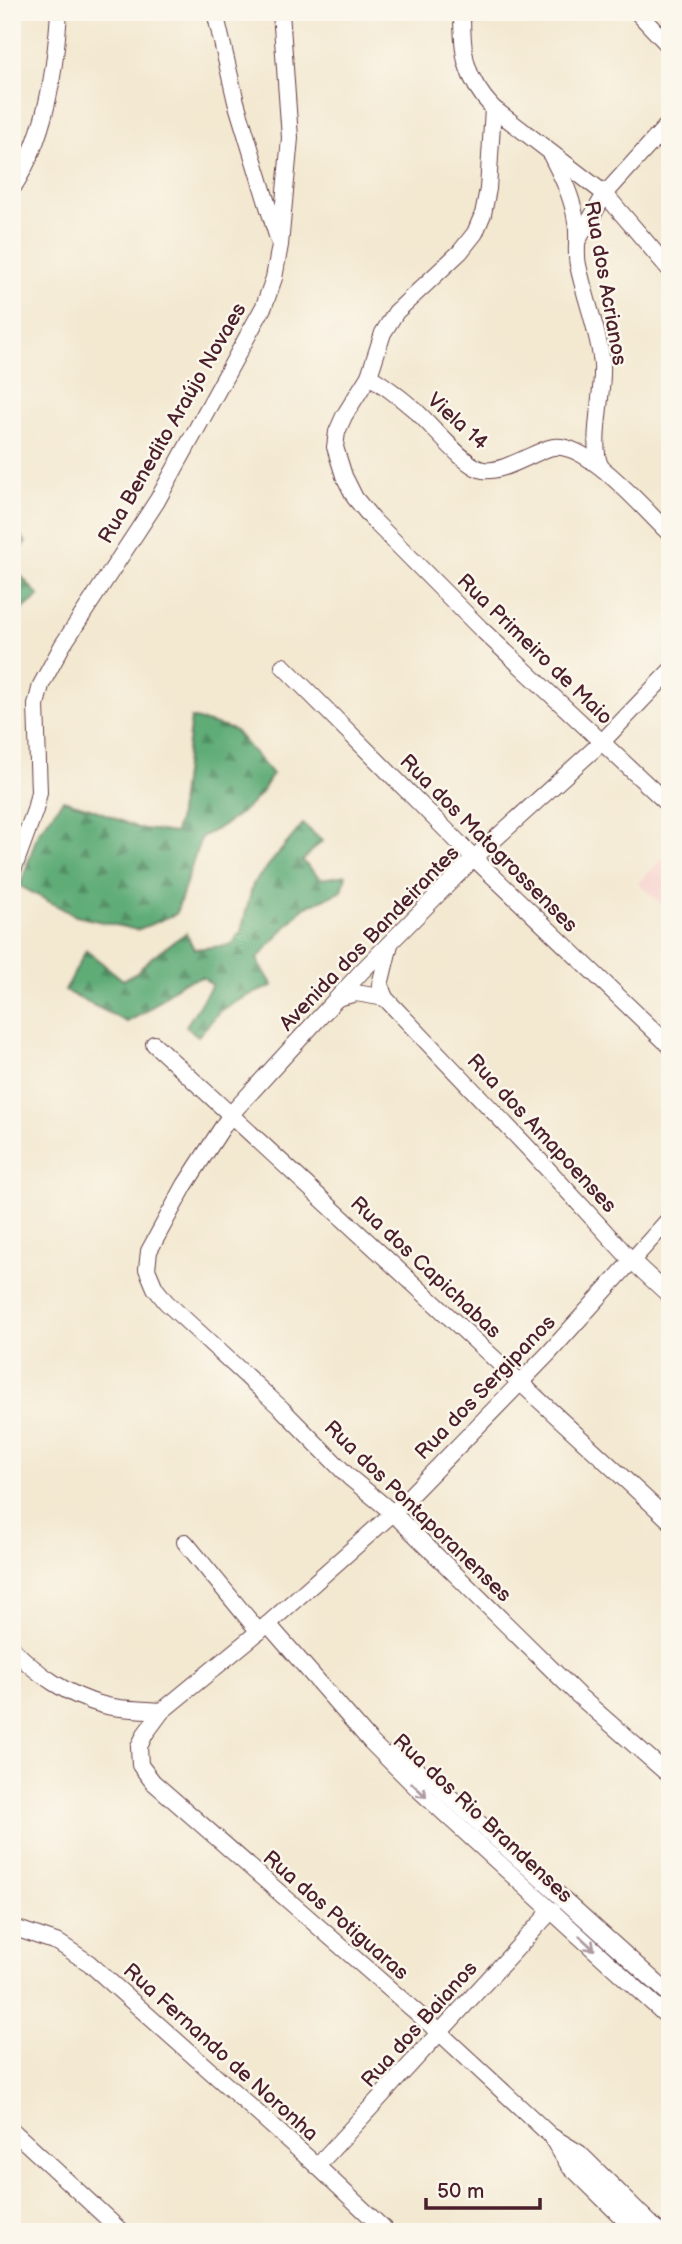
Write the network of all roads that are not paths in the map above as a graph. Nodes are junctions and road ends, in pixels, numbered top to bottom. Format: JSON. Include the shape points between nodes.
{"nodes":[{"id":1,"x":59,"y":12,"type":"edge"},
{"id":2,"x":215,"y":12,"type":"edge"},
{"id":3,"x":281,"y":12,"type":"edge"},
{"id":4,"x":462,"y":12,"type":"edge"},
{"id":5,"x":637,"y":12,"type":"edge"},
{"id":6,"x":670,"y":47,"type":"edge"},
{"id":7,"x":493,"y":108,"type":"junction"},
{"id":8,"x":670,"y":122,"type":"edge"},
{"id":9,"x":550,"y":152,"type":"junction"},
{"id":10,"x":12,"y":190,"type":"edge"},
{"id":11,"x":605,"y":194,"type":"junction"},
{"id":12,"x":578,"y":240,"type":"junction"},
{"id":13,"x":280,"y":245,"type":"junction"},
{"id":14,"x":670,"y":270,"type":"edge"},
{"id":15,"x":369,"y":376,"type":"junction"},
{"id":16,"x":601,"y":467,"type":"junction"},
{"id":17,"x":670,"y":534,"type":"edge"},
{"id":18,"x":283,"y":666,"type":"dead end"},
{"id":19,"x":670,"y":671,"type":"edge"},
{"id":20,"x":602,"y":742,"type":"junction"},
{"id":21,"x":670,"y":806,"type":"edge"},
{"id":22,"x":474,"y":858,"type":"junction"},
{"id":23,"x":12,"y":873,"type":"edge"},
{"id":24,"x":390,"y":943,"type":"junction"},
{"id":25,"x":385,"y":998,"type":"junction"},
{"id":26,"x":336,"y":999,"type":"junction"},
{"id":27,"x":154,"y":1044,"type":"dead end"},
{"id":28,"x":670,"y":1046,"type":"edge"},
{"id":29,"x":231,"y":1114,"type":"junction"},
{"id":30,"x":670,"y":1218,"type":"edge"},
{"id":31,"x":631,"y":1260,"type":"junction"},
{"id":32,"x":147,"y":1269,"type":"joint"},
{"id":33,"x":670,"y":1296,"type":"edge"},
{"id":34,"x":521,"y":1382,"type":"junction"},
{"id":35,"x":393,"y":1513,"type":"junction"},
{"id":36,"x":670,"y":1521,"type":"edge"},
{"id":37,"x":185,"y":1542,"type":"dead end"},
{"id":38,"x":263,"y":1628,"type":"junction"},
{"id":39,"x":12,"y":1648,"type":"edge"},
{"id":40,"x":162,"y":1711,"type":"junction"},
{"id":41,"x":371,"y":1742,"type":"junction"},
{"id":42,"x":670,"y":1776,"type":"edge"},
{"id":43,"x":552,"y":1910,"type":"junction"},
{"id":44,"x":12,"y":1927,"type":"edge"},
{"id":45,"x":670,"y":1995,"type":"edge"},
{"id":46,"x":670,"y":2020,"type":"edge"},
{"id":47,"x":440,"y":2033,"type":"junction"},
{"id":48,"x":12,"y":2130,"type":"edge"},
{"id":49,"x":551,"y":2136,"type":"junction"},
{"id":50,"x":317,"y":2166,"type":"junction"},
{"id":51,"x":122,"y":2232,"type":"edge"},
{"id":52,"x":387,"y":2232,"type":"edge"},
{"id":53,"x":636,"y":2232,"type":"edge"},
{"id":54,"x":659,"y":2232,"type":"edge"}],
"edges":[{"from":1,"to":10,"type":"street","via":[[41,128]]},
{"from":2,"to":13,"type":"street","via":[[236,102]]},
{"from":3,"to":13,"type":"street","name":"Rua Benedito Araújo Novaes","via":[[290,138]]},
{"from":4,"to":7,"type":"street","via":[[462,41],[471,78]]},
{"from":5,"to":6,"type":"street"},
{"from":7,"to":9,"type":"street"},
{"from":7,"to":15,"type":"street","name":"Rua Primeiro de Maio","via":[[488,189],[475,233],[396,312],[383,333]]},
{"from":8,"to":11,"type":"street"},
{"from":9,"to":11,"type":"street"},
{"from":9,"to":12,"type":"street","name":"Rua dos Acrianos","via":[[569,193]]},
{"from":11,"to":12,"type":"street"},
{"from":11,"to":14,"type":"street"},
{"from":12,"to":16,"type":"street","name":"Rua dos Acrianos","via":[[578,263],[602,366],[596,448]]},
{"from":13,"to":23,"type":"street","name":"Rua Benedito Araújo Novaes","via":[[264,306],[157,501],[41,685],[36,705],[39,792]]},
{"from":15,"to":16,"type":"street","name":"Viela 14","via":[[417,412],[471,465],[485,471],[559,446],[582,453]]},
{"from":15,"to":20,"type":"street","name":"Rua Primeiro de Maio","via":[[344,416],[335,447],[355,498],[480,628]]},
{"from":16,"to":17,"type":"street"},
{"from":18,"to":22,"type":"street","name":"Rua dos Matogrossenses"},
{"from":19,"to":20,"type":"street","name":"Avenida dos Bandeirantes"},
{"from":20,"to":21,"type":"street","name":"Rua Primeiro de Maio"},
{"from":20,"to":22,"type":"street","name":"Avenida dos Bandeirantes"},
{"from":22,"to":24,"type":"street","name":"Avenida dos Bandeirantes"},
{"from":22,"to":28,"type":"street","name":"Rua dos Matogrossenses"},
{"from":24,"to":25,"type":"street","via":[[380,985]]},
{"from":24,"to":26,"type":"street","name":"Avenida dos Bandeirantes"},
{"from":25,"to":26,"type":"street","via":[[356,993]]},
{"from":25,"to":31,"type":"street","name":"Rua dos Amapoenses"},
{"from":26,"to":29,"type":"street","name":"Avenida dos Bandeirantes"},
{"from":27,"to":29,"type":"street","name":"Rua dos Capichabas"},
{"from":29,"to":32,"type":"street","name":"Avenida dos Bandeirantes","via":[[158,1232]]},
{"from":29,"to":34,"type":"street","name":"Rua dos Capichabas"},
{"from":30,"to":31,"type":"street","name":"Rua dos Sergipanos"},
{"from":31,"to":33,"type":"street","name":"Rua dos Amapoenses"},
{"from":31,"to":34,"type":"street","name":"Rua dos Sergipanos"},
{"from":32,"to":35,"type":"street","name":"Rua dos Pontaporanenses","via":[[166,1302],[349,1477]]},
{"from":34,"to":35,"type":"street","name":"Rua dos Sergipanos"},
{"from":34,"to":36,"type":"street","name":"Rua dos Capichabas"},
{"from":35,"to":38,"type":"street","name":"Rua dos Sergipanos"},
{"from":35,"to":42,"type":"street","name":"Rua dos Pontaporanenses","via":[[579,1696]]},
{"from":37,"to":38,"type":"street"},
{"from":38,"to":40,"type":"street","name":"Rua dos Sergipanos"},
{"from":38,"to":41,"type":"street"},
{"from":39,"to":40,"type":"street","via":[[56,1685],[79,1697],[105,1706]]},
{"from":40,"to":47,"type":"street","name":"Rua dos Potiguaras","via":[[139,1747],[140,1765],[153,1782]]},
{"from":41,"to":43,"type":"street","name":"Rua dos Rio Brandenses","one_way":true},
{"from":41,"to":45,"type":"street","name":"Rua dos Rio Brandenses","via":[[429,1778]]},
{"from":43,"to":46,"type":"street","name":"Rua dos Rio Brandenses","one_way":true},
{"from":43,"to":47,"type":"street","name":"Rua dos Baianos"},
{"from":44,"to":50,"type":"street","name":"Rua Fernando de Noronha","via":[[58,1943],[89,1963]]},
{"from":47,"to":49,"type":"street","name":"Rua dos Potiguaras"},
{"from":47,"to":50,"type":"street","name":"Rua dos Baianos"},
{"from":48,"to":51,"type":"street"},
{"from":49,"to":53,"type":"street","name":"Rua dos Potiguaras","via":[[568,2164]]},
{"from":49,"to":54,"type":"street","name":"Rua dos Potiguaras","via":[[579,2153]]},
{"from":50,"to":52,"type":"street","name":"Rua Fernando de Noronha"}]}
